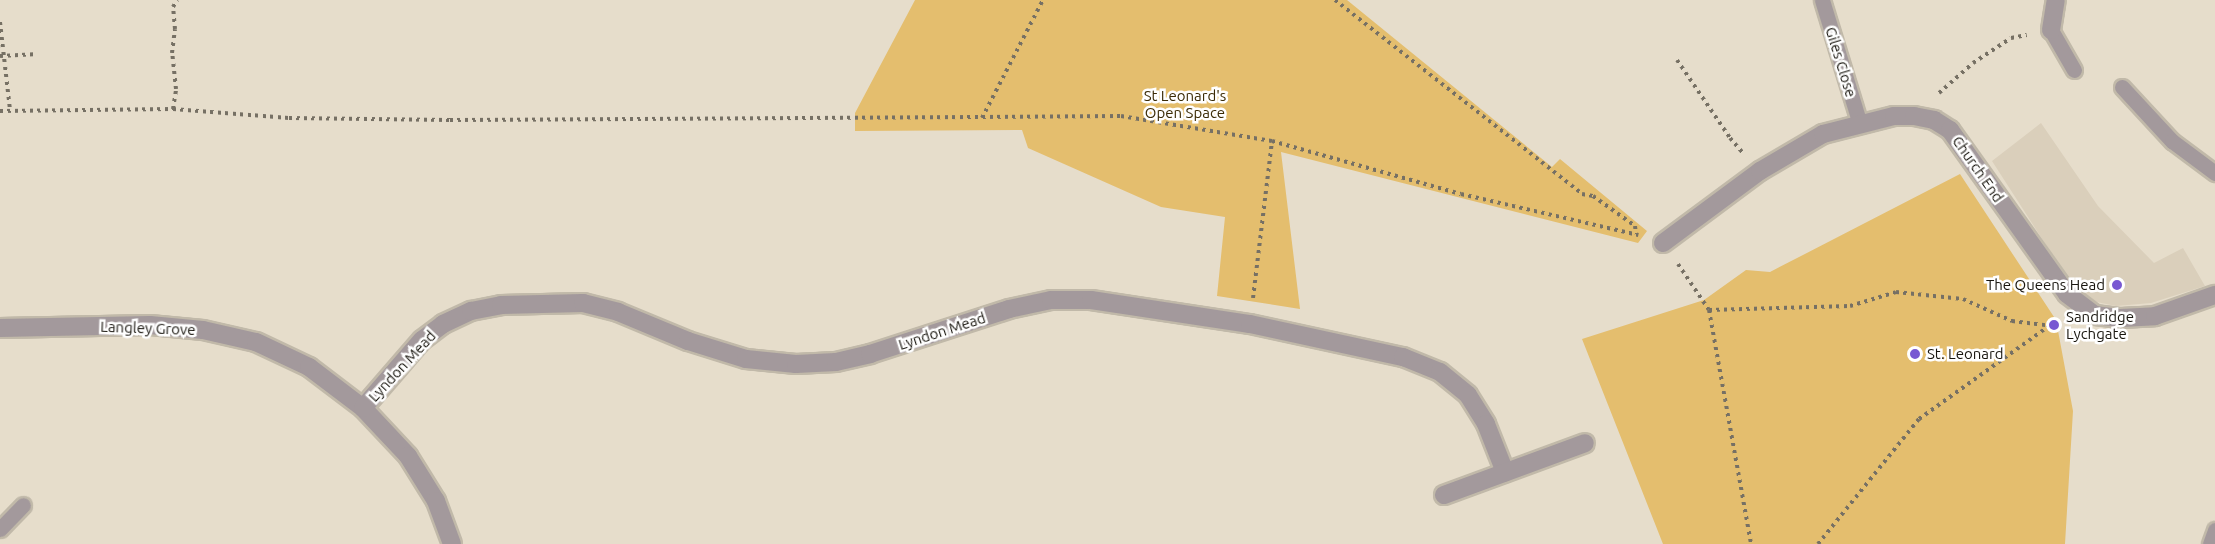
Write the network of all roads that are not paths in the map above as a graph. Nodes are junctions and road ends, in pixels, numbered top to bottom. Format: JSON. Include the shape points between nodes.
{"nodes":[{"id":1,"x":1822,"y":0,"type":"edge"},
{"id":2,"x":2056,"y":0,"type":"edge"},
{"id":3,"x":2051,"y":30,"type":"joint"},
{"id":4,"x":2074,"y":70,"type":"dead end"},
{"id":5,"x":2122,"y":87,"type":"dead end"},
{"id":6,"x":1860,"y":124,"type":"junction"},
{"id":7,"x":2215,"y":173,"type":"edge"},
{"id":8,"x":1663,"y":243,"type":"dead end"},
{"id":9,"x":2212,"y":301,"type":"edge"},
{"id":10,"x":0,"y":328,"type":"edge"},
{"id":11,"x":363,"y":408,"type":"junction"},
{"id":12,"x":1585,"y":443,"type":"dead end"},
{"id":13,"x":1505,"y":472,"type":"junction"},
{"id":14,"x":1444,"y":495,"type":"dead end"},
{"id":15,"x":23,"y":505,"type":"dead end"},
{"id":16,"x":0,"y":530,"type":"edge"},
{"id":17,"x":2215,"y":530,"type":"edge"},
{"id":18,"x":452,"y":544,"type":"edge"},
{"id":19,"x":2210,"y":544,"type":"edge"}],
"edges":[{"from":1,"to":6,"type":"lane","name":"Giles Close"},
{"from":2,"to":3,"type":"street"},
{"from":3,"to":4,"type":"lane"},
{"from":5,"to":7,"type":"lane","via":[[2172,141]]},
{"from":6,"to":8,"type":"street","name":"Church End","via":[[1823,134],[1760,171]]},
{"from":6,"to":9,"type":"street","name":"Church End","via":[[1914,116],[1934,120],[1950,130],[2067,294],[2095,315],[2155,316]]},
{"from":10,"to":11,"type":"street","name":"Langley Grove","via":[[150,325],[203,330],[256,342],[309,367]]},
{"from":11,"to":13,"type":"street","name":"Lyndon Mead","via":[[422,340],[442,324],[471,311],[501,304],[583,303],[746,359],[796,364],[836,362],[870,354],[1009,309],[1051,300],[1091,300],[1250,324],[1403,357],[1440,372],[1468,395]]},
{"from":11,"to":18,"type":"street","name":"Langley Grove","via":[[408,456],[436,501]]},
{"from":12,"to":13,"type":"street"},
{"from":13,"to":14,"type":"street"},
{"from":15,"to":16,"type":"lane"},
{"from":17,"to":19,"type":"lane"}]}
